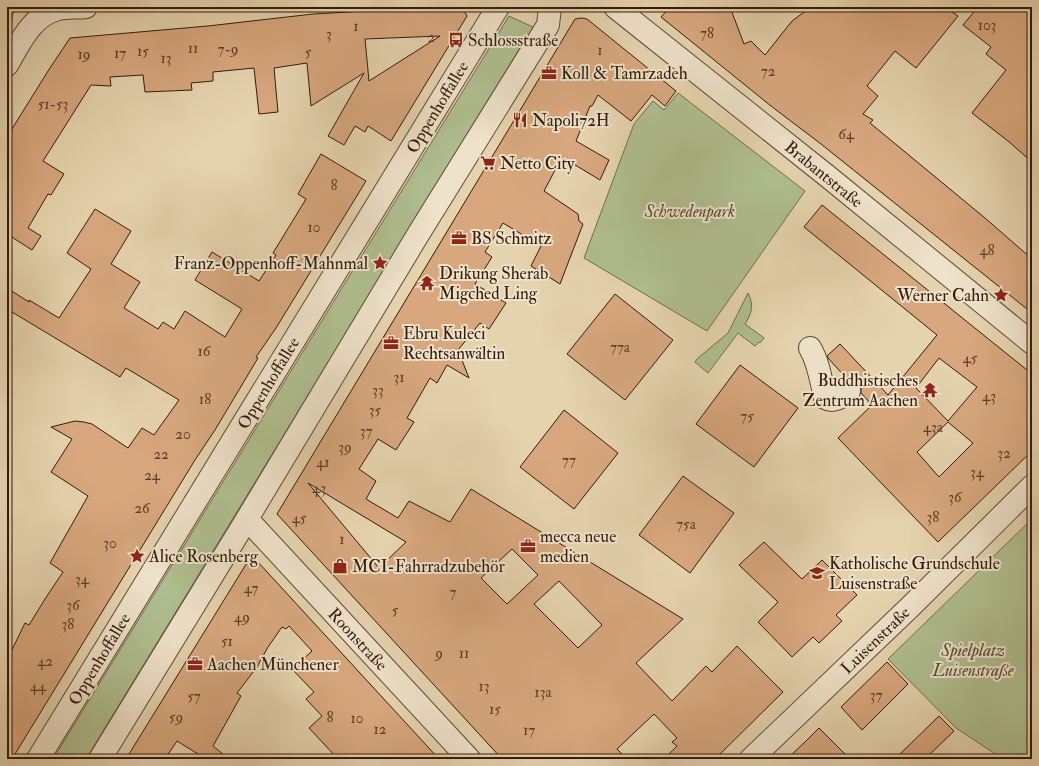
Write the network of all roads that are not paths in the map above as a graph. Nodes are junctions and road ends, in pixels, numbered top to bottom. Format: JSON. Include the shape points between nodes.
{"nodes":[{"id":1,"x":86,"y":7,"type":"edge"},
{"id":2,"x":498,"y":7,"type":"edge"},
{"id":3,"x":550,"y":7,"type":"edge"},
{"id":4,"x":615,"y":7,"type":"edge"},
{"id":5,"x":60,"y":8,"type":"edge"},
{"id":6,"x":7,"y":65,"type":"edge"},
{"id":7,"x":1032,"y":342,"type":"edge"},
{"id":8,"x":810,"y":348,"type":"dead end"},
{"id":9,"x":848,"y":391,"type":"dead end"},
{"id":10,"x":1032,"y":486,"type":"edge"},
{"id":11,"x":247,"y":519,"type":"junction"},
{"id":12,"x":38,"y":759,"type":"edge"},
{"id":13,"x":100,"y":759,"type":"edge"},
{"id":14,"x":469,"y":759,"type":"edge"},
{"id":15,"x":751,"y":759,"type":"edge"}],
"edges":[{"from":1,"to":5,"type":"street"},
{"from":2,"to":12,"type":"street","name":"Oppenhoffallee"},
{"from":3,"to":11,"type":"street","via":[[548,25]]},
{"from":4,"to":7,"type":"street","name":"Brabantstraße"},
{"from":5,"to":6,"type":"street","via":[[34,22]]},
{"from":8,"to":9,"type":"street","via":[[818,367],[825,398],[836,400]]},
{"from":10,"to":15,"type":"street","name":"Luisenstraße"},
{"from":11,"to":13,"type":"street"},
{"from":11,"to":14,"type":"street","name":"Roonstraße"}]}
